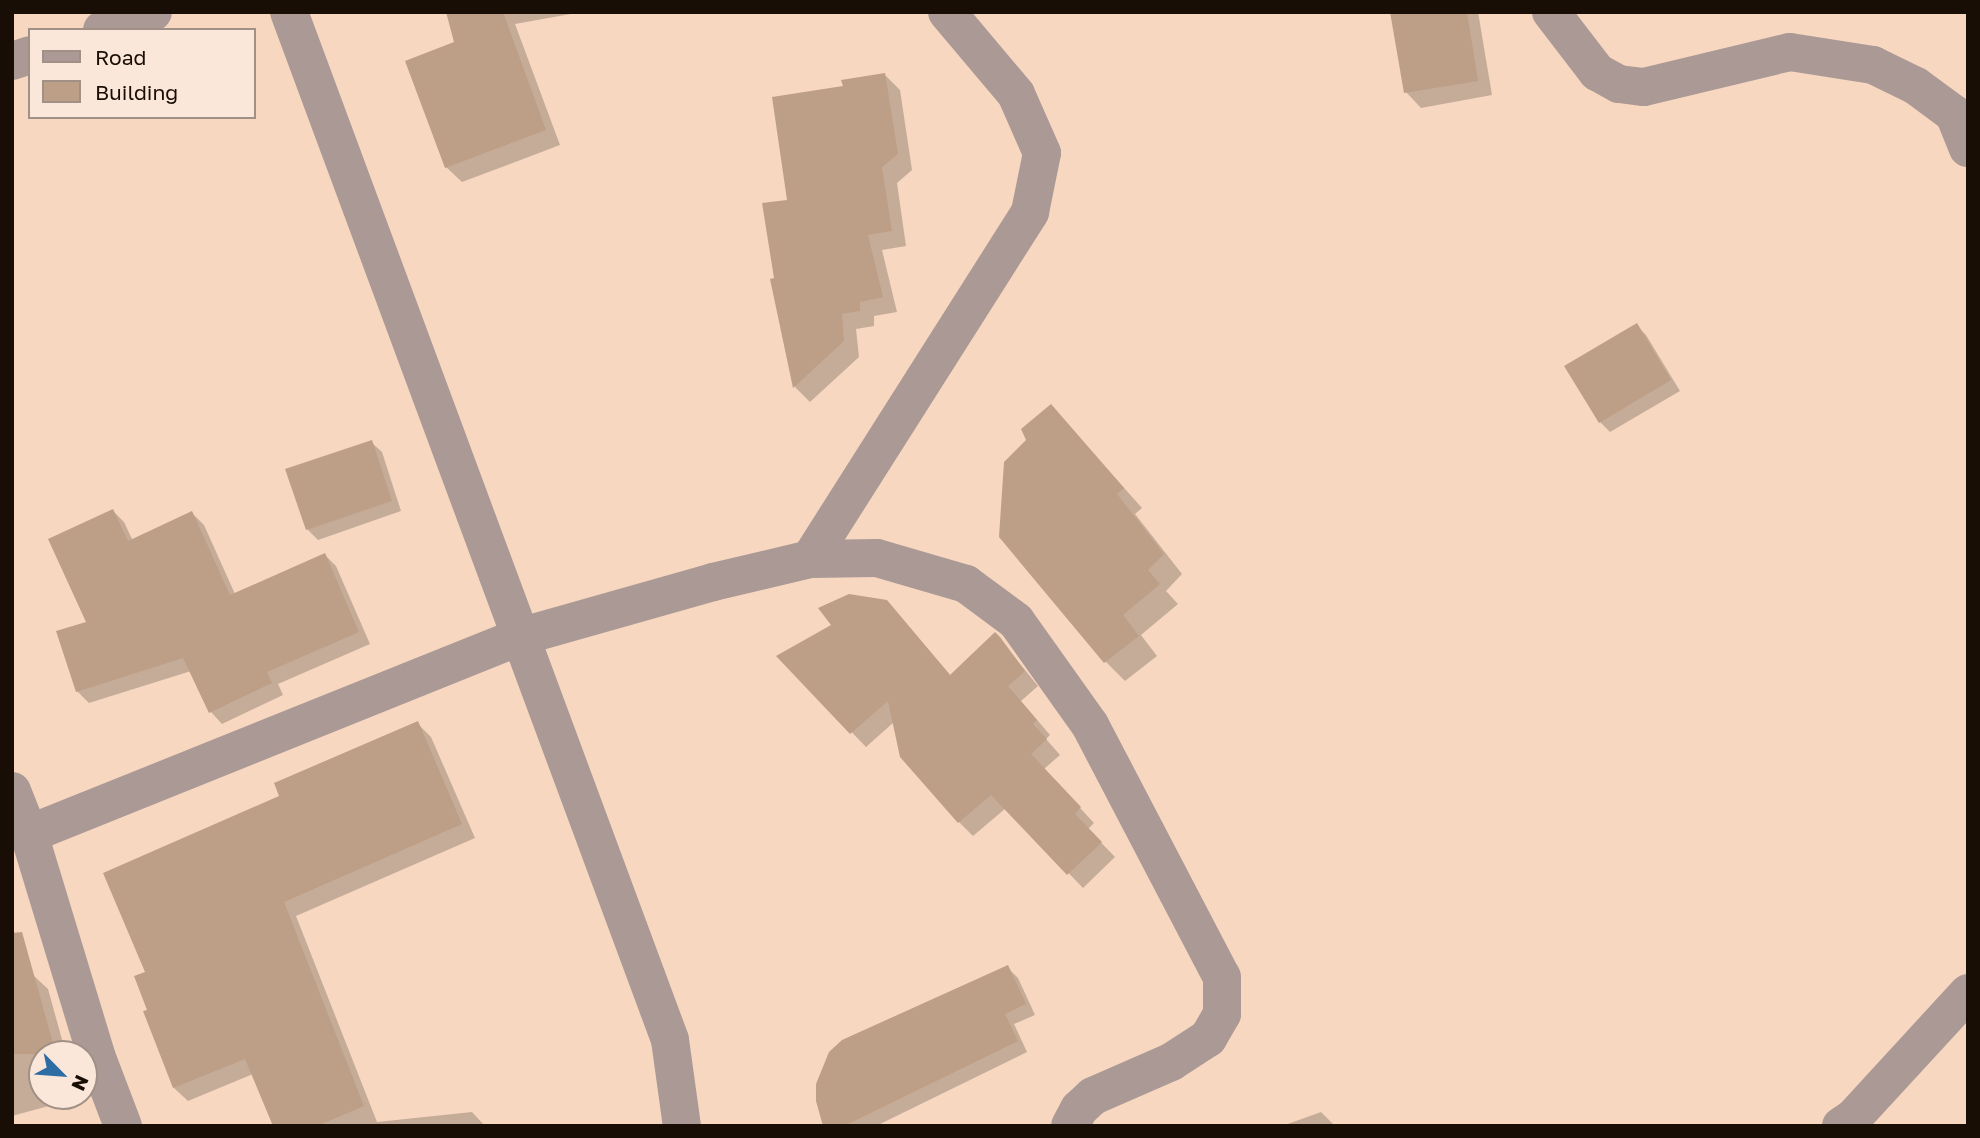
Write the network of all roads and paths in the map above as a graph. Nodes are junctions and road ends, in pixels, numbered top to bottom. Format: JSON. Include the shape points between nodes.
{"nodes":[{"id":1,"x":153,"y":12,"type":"edge"},
{"id":2,"x":289,"y":12,"type":"edge"},
{"id":3,"x":947,"y":12,"type":"edge"},
{"id":4,"x":1551,"y":12,"type":"edge"},
{"id":5,"x":108,"y":28,"type":"edge"},
{"id":6,"x":1968,"y":148,"type":"edge"},
{"id":7,"x":810,"y":559,"type":"junction"},
{"id":8,"x":519,"y":638,"type":"junction"},
{"id":9,"x":12,"y":791,"type":"edge"},
{"id":10,"x":29,"y":834,"type":"junction"},
{"id":11,"x":1968,"y":993,"type":"edge"},
{"id":12,"x":1850,"y":1123,"type":"edge"},
{"id":13,"x":123,"y":1126,"type":"edge"},
{"id":14,"x":682,"y":1126,"type":"edge"},
{"id":15,"x":1070,"y":1126,"type":"edge"}],
"edges":[{"from":1,"to":5,"type":"street"},
{"from":2,"to":8,"type":"street"},
{"from":3,"to":7,"type":"street","via":[[1016,94],[1042,153],[1030,212]]},
{"from":4,"to":6,"type":"street","via":[[1597,72],[1619,84],[1644,87],[1790,52],[1873,65],[1916,86],[1954,114]]},
{"from":7,"to":8,"type":"street"},
{"from":7,"to":15,"type":"street","via":[[877,558],[966,584],[1016,621],[1090,725],[1222,977],[1222,1014],[1208,1038],[1171,1062],[1093,1096]]},
{"from":8,"to":10,"type":"street"},
{"from":8,"to":14,"type":"street","via":[[670,1040]]},
{"from":9,"to":10,"type":"street"},
{"from":10,"to":13,"type":"street","via":[[96,1055]]},
{"from":11,"to":12,"type":"street"}]}
